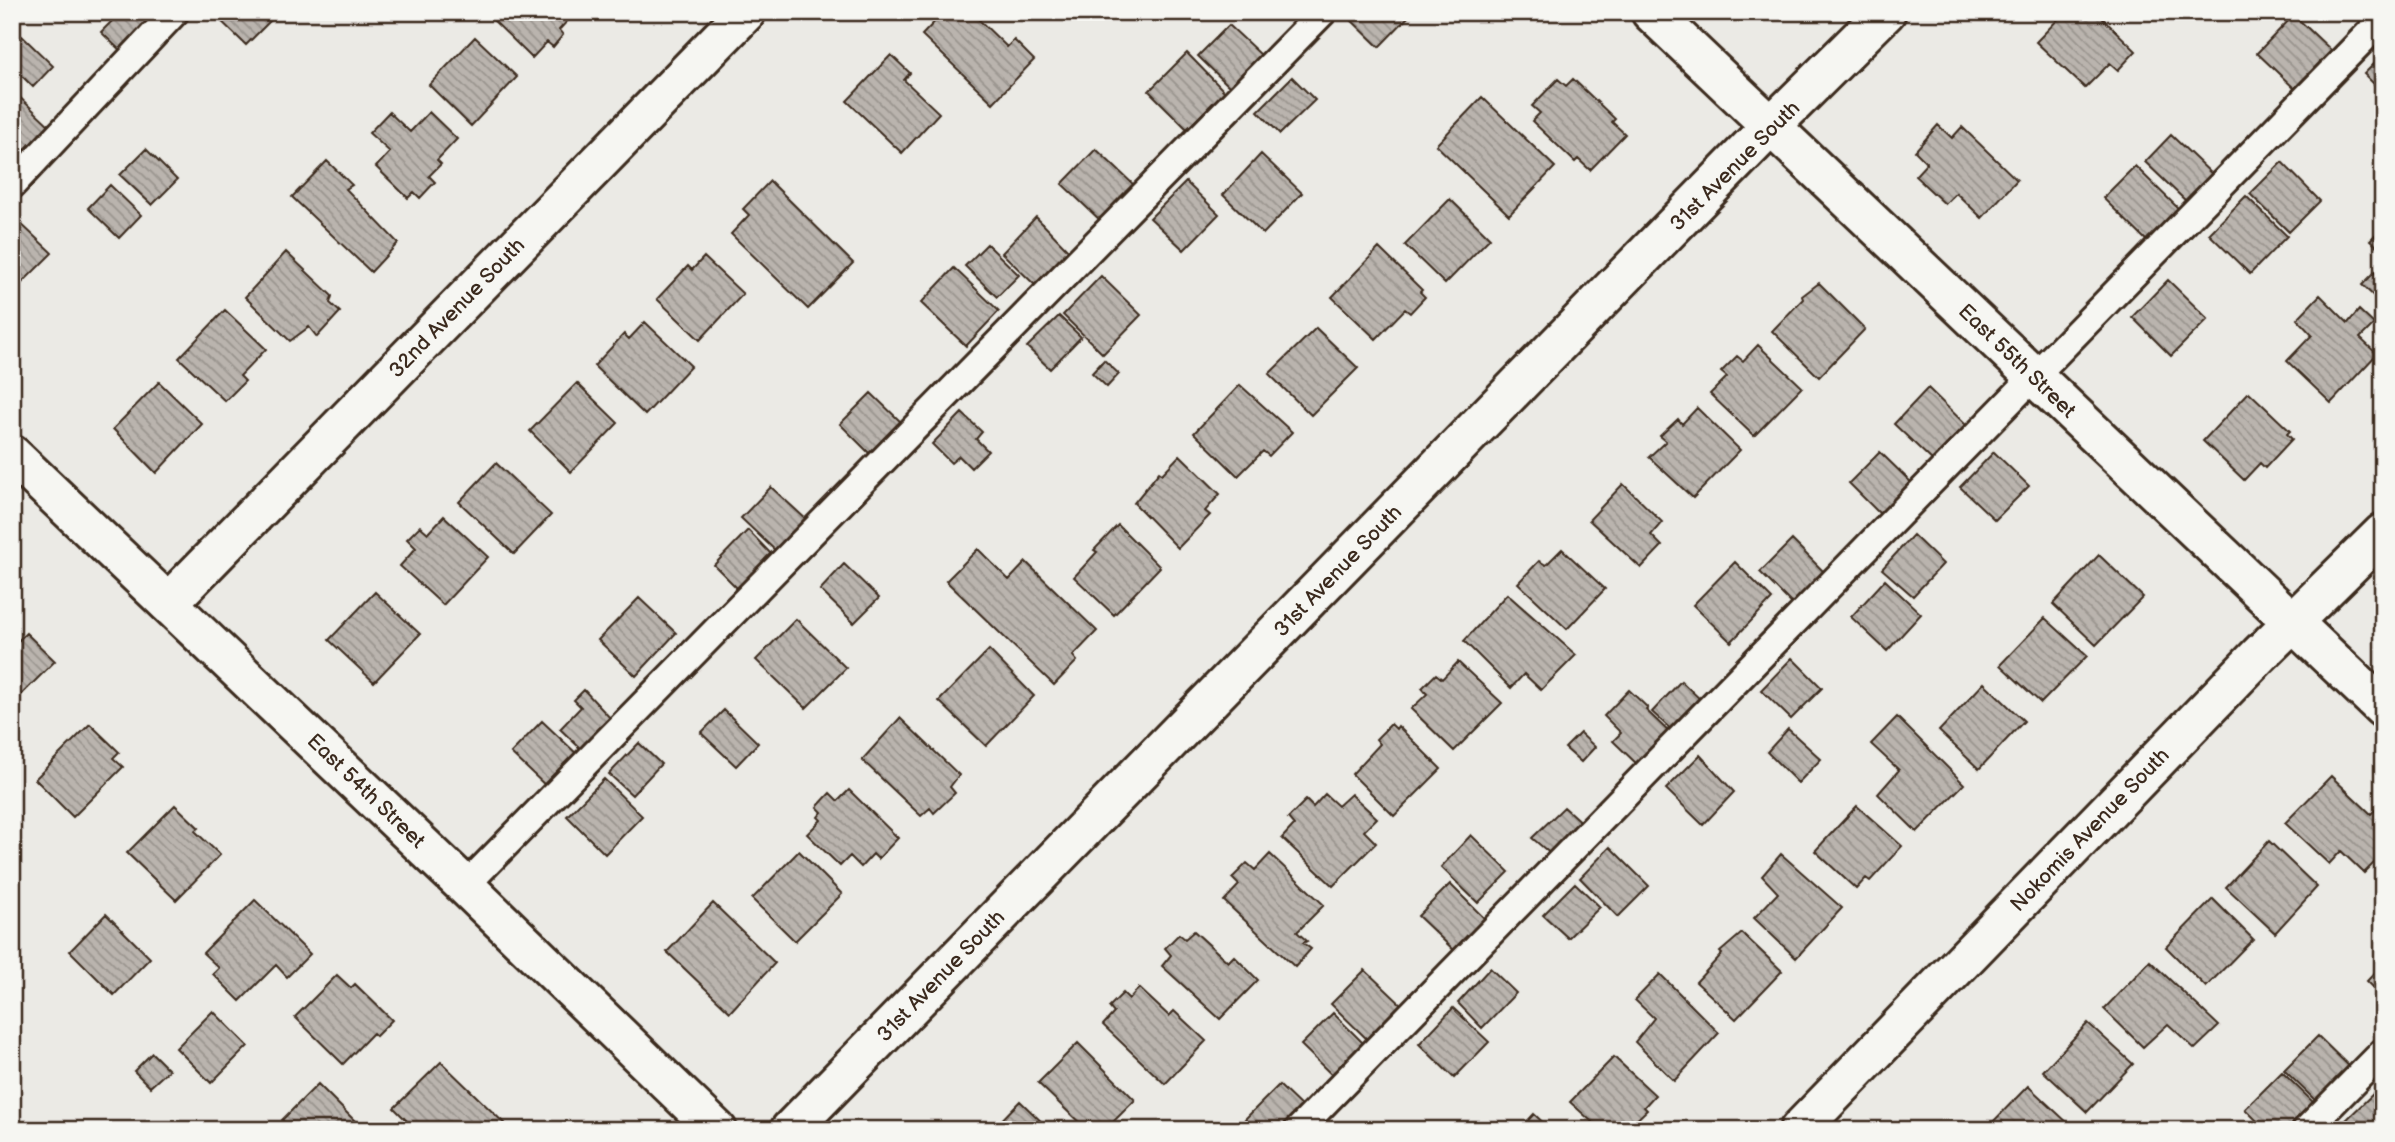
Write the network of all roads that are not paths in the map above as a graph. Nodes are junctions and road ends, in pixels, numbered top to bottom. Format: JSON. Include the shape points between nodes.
{"nodes":[{"id":1,"x":175,"y":12,"type":"edge"},
{"id":2,"x":746,"y":12,"type":"edge"},
{"id":3,"x":1323,"y":12,"type":"edge"},
{"id":4,"x":1651,"y":12,"type":"edge"},
{"id":5,"x":1886,"y":12,"type":"edge"},
{"id":6,"x":2383,"y":19,"type":"edge"},
{"id":7,"x":1772,"y":126,"type":"junction"},
{"id":8,"x":12,"y":185,"type":"edge"},
{"id":9,"x":2034,"y":377,"type":"junction"},
{"id":10,"x":12,"y":456,"type":"edge"},
{"id":11,"x":2383,"y":533,"type":"edge"},
{"id":12,"x":168,"y":603,"type":"junction"},
{"id":13,"x":2293,"y":622,"type":"junction"},
{"id":14,"x":2383,"y":708,"type":"edge"},
{"id":15,"x":465,"y":886,"type":"junction"},
{"id":16,"x":2383,"y":1052,"type":"edge"},
{"id":17,"x":717,"y":1130,"type":"edge"},
{"id":18,"x":790,"y":1130,"type":"edge"},
{"id":19,"x":1298,"y":1130,"type":"edge"},
{"id":20,"x":1799,"y":1130,"type":"edge"},
{"id":21,"x":2306,"y":1130,"type":"edge"}],
"edges":[{"from":1,"to":8,"type":"lane"},
{"from":2,"to":12,"type":"street","name":"32nd Avenue South"},
{"from":3,"to":15,"type":"lane"},
{"from":4,"to":7,"type":"street","name":"East 55th Street"},
{"from":5,"to":7,"type":"street","name":"31st Avenue South"},
{"from":6,"to":9,"type":"lane"},
{"from":7,"to":9,"type":"street","name":"East 55th Street"},
{"from":7,"to":18,"type":"street","name":"31st Avenue South"},
{"from":9,"to":13,"type":"street","name":"East 55th Street"},
{"from":9,"to":19,"type":"lane"},
{"from":10,"to":12,"type":"street","name":"East 54th Street"},
{"from":11,"to":13,"type":"street","name":"Nokomis Avenue South"},
{"from":12,"to":15,"type":"street","name":"East 54th Street"},
{"from":13,"to":14,"type":"street","name":"East 55th Street"},
{"from":13,"to":20,"type":"street","name":"Nokomis Avenue South"},
{"from":15,"to":17,"type":"street","name":"East 54th Street"},
{"from":16,"to":21,"type":"lane"}]}
